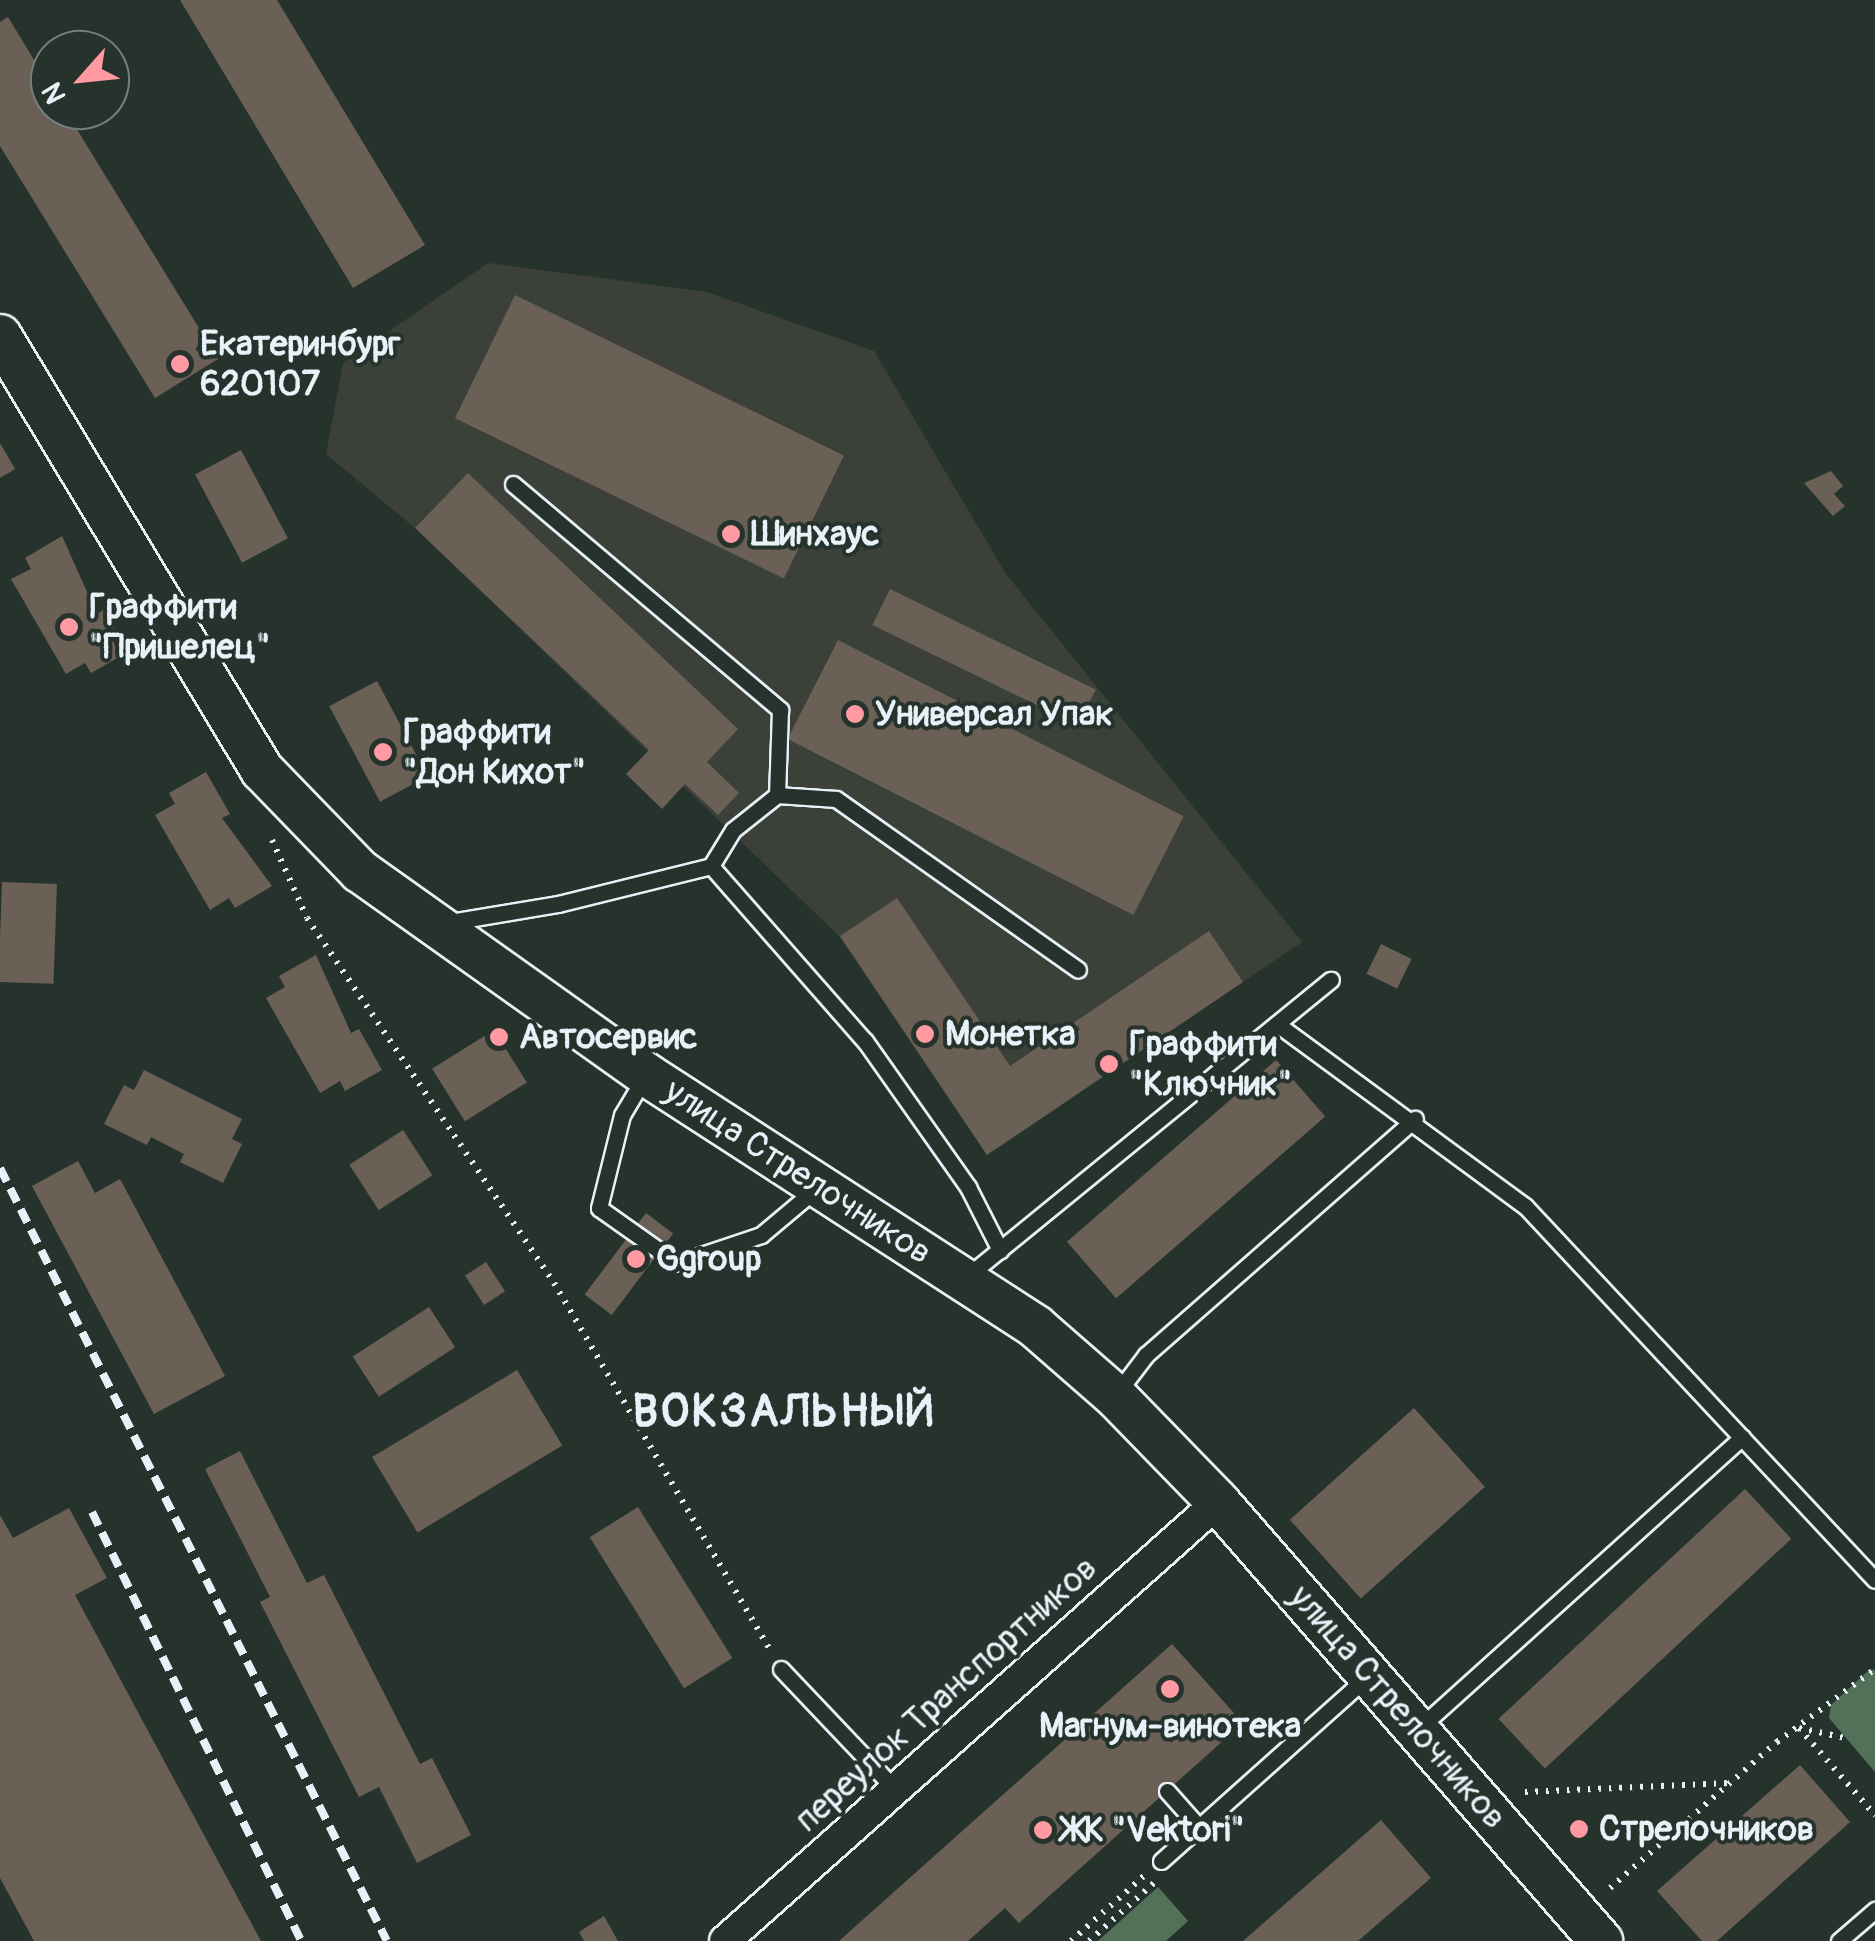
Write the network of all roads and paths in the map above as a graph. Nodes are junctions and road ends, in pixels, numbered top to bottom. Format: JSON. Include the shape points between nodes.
{"nodes":[{"id":1,"x":0,"y":336,"type":"edge"},
{"id":2,"x":514,"y":484,"type":"dead end"},
{"id":3,"x":777,"y":795,"type":"junction"},
{"id":4,"x":269,"y":833,"type":"dead end"},
{"id":5,"x":711,"y":866,"type":"junction"},
{"id":6,"x":436,"y":925,"type":"junction"},
{"id":7,"x":1078,"y":970,"type":"dead end"},
{"id":8,"x":1331,"y":980,"type":"dead end"},
{"id":9,"x":1277,"y":1024,"type":"junction"},
{"id":10,"x":646,"y":1075,"type":"junction"},
{"id":11,"x":1415,"y":1119,"type":"junction"},
{"id":12,"x":818,"y":1186,"type":"junction"},
{"id":13,"x":1000,"y":1250,"type":"junction"},
{"id":14,"x":965,"y":1278,"type":"junction"},
{"id":15,"x":1115,"y":1396,"type":"junction"},
{"id":16,"x":1742,"y":1437,"type":"junction"},
{"id":17,"x":1218,"y":1502,"type":"junction"},
{"id":18,"x":1875,"y":1580,"type":"edge"},
{"id":19,"x":780,"y":1669,"type":"joint"},
{"id":20,"x":1875,"y":1669,"type":"edge"},
{"id":21,"x":1370,"y":1674,"type":"junction"},
{"id":22,"x":1799,"y":1728,"type":"junction"},
{"id":23,"x":1418,"y":1729,"type":"junction"},
{"id":24,"x":1846,"y":1738,"type":"dead end"},
{"id":25,"x":1777,"y":1742,"type":"junction"},
{"id":26,"x":1731,"y":1783,"type":"junction"},
{"id":27,"x":896,"y":1789,"type":"junction"},
{"id":28,"x":1166,"y":1792,"type":"dead end"},
{"id":29,"x":1525,"y":1792,"type":"dead end"},
{"id":30,"x":1875,"y":1815,"type":"edge"},
{"id":31,"x":1198,"y":1827,"type":"junction"},
{"id":32,"x":1160,"y":1861,"type":"junction"},
{"id":33,"x":1610,"y":1888,"type":"dead end"},
{"id":34,"x":1875,"y":1910,"type":"edge"},
{"id":35,"x":725,"y":1941,"type":"edge"},
{"id":36,"x":1070,"y":1941,"type":"edge"},
{"id":37,"x":1089,"y":1941,"type":"edge"},
{"id":38,"x":1601,"y":1941,"type":"edge"},
{"id":39,"x":1839,"y":1941,"type":"edge"}],
"edges":[{"from":1,"to":6,"type":"main road","name":"улица Стрелочников","via":[[262,770],[360,871]]},
{"from":2,"to":3,"type":"lane","via":[[780,710]]},
{"from":3,"to":5,"type":"lane","via":[[732,830]]},
{"from":3,"to":7,"type":"lane","via":[[836,799]]},
{"from":4,"to":19,"type":"path","via":[[307,918],[554,1282]]},
{"from":5,"to":6,"type":"lane","via":[[558,904]]},
{"from":5,"to":13,"type":"lane","via":[[866,1041],[968,1188]]},
{"from":6,"to":10,"type":"main road","name":"улица Стрелочников"},
{"from":8,"to":9,"type":"lane"},
{"from":9,"to":11,"type":"lane"},
{"from":9,"to":13,"type":"lane"},
{"from":10,"to":12,"type":"main road","name":"улица Стрелочников"},
{"from":10,"to":12,"type":"lane","via":[[622,1115],[599,1208],[677,1263],[760,1235],[786,1220]]},
{"from":11,"to":15,"type":"lane","via":[[1146,1355]]},
{"from":11,"to":16,"type":"lane","via":[[1525,1206]]},
{"from":12,"to":14,"type":"main road","name":"улица Стрелочников"},
{"from":13,"to":14,"type":"lane"},
{"from":14,"to":15,"type":"main road","name":"улица Стрелочников","via":[[1036,1327]]},
{"from":15,"to":17,"type":"main road","name":"улица Стрелочников"},
{"from":16,"to":18,"type":"lane"},
{"from":16,"to":23,"type":"lane"},
{"from":17,"to":21,"type":"main road","name":"улица Стрелочников"},
{"from":17,"to":27,"type":"street","name":"переулок Транспортников"},
{"from":19,"to":27,"type":"lane"},
{"from":20,"to":25,"type":"path"},
{"from":21,"to":23,"type":"main road","name":"улица Стрелочников"},
{"from":21,"to":31,"type":"lane"},
{"from":22,"to":24,"type":"path"},
{"from":22,"to":25,"type":"path"},
{"from":22,"to":30,"type":"path"},
{"from":23,"to":38,"type":"main road","name":"улица Стрелочников"},
{"from":25,"to":26,"type":"path"},
{"from":26,"to":29,"type":"path"},
{"from":26,"to":33,"type":"path"},
{"from":27,"to":35,"type":"street","name":"переулок Транспортников"},
{"from":28,"to":31,"type":"lane"},
{"from":31,"to":32,"type":"lane"},
{"from":32,"to":36,"type":"path"},
{"from":32,"to":37,"type":"path","via":[[1169,1870]]},
{"from":34,"to":39,"type":"lane"}]}
